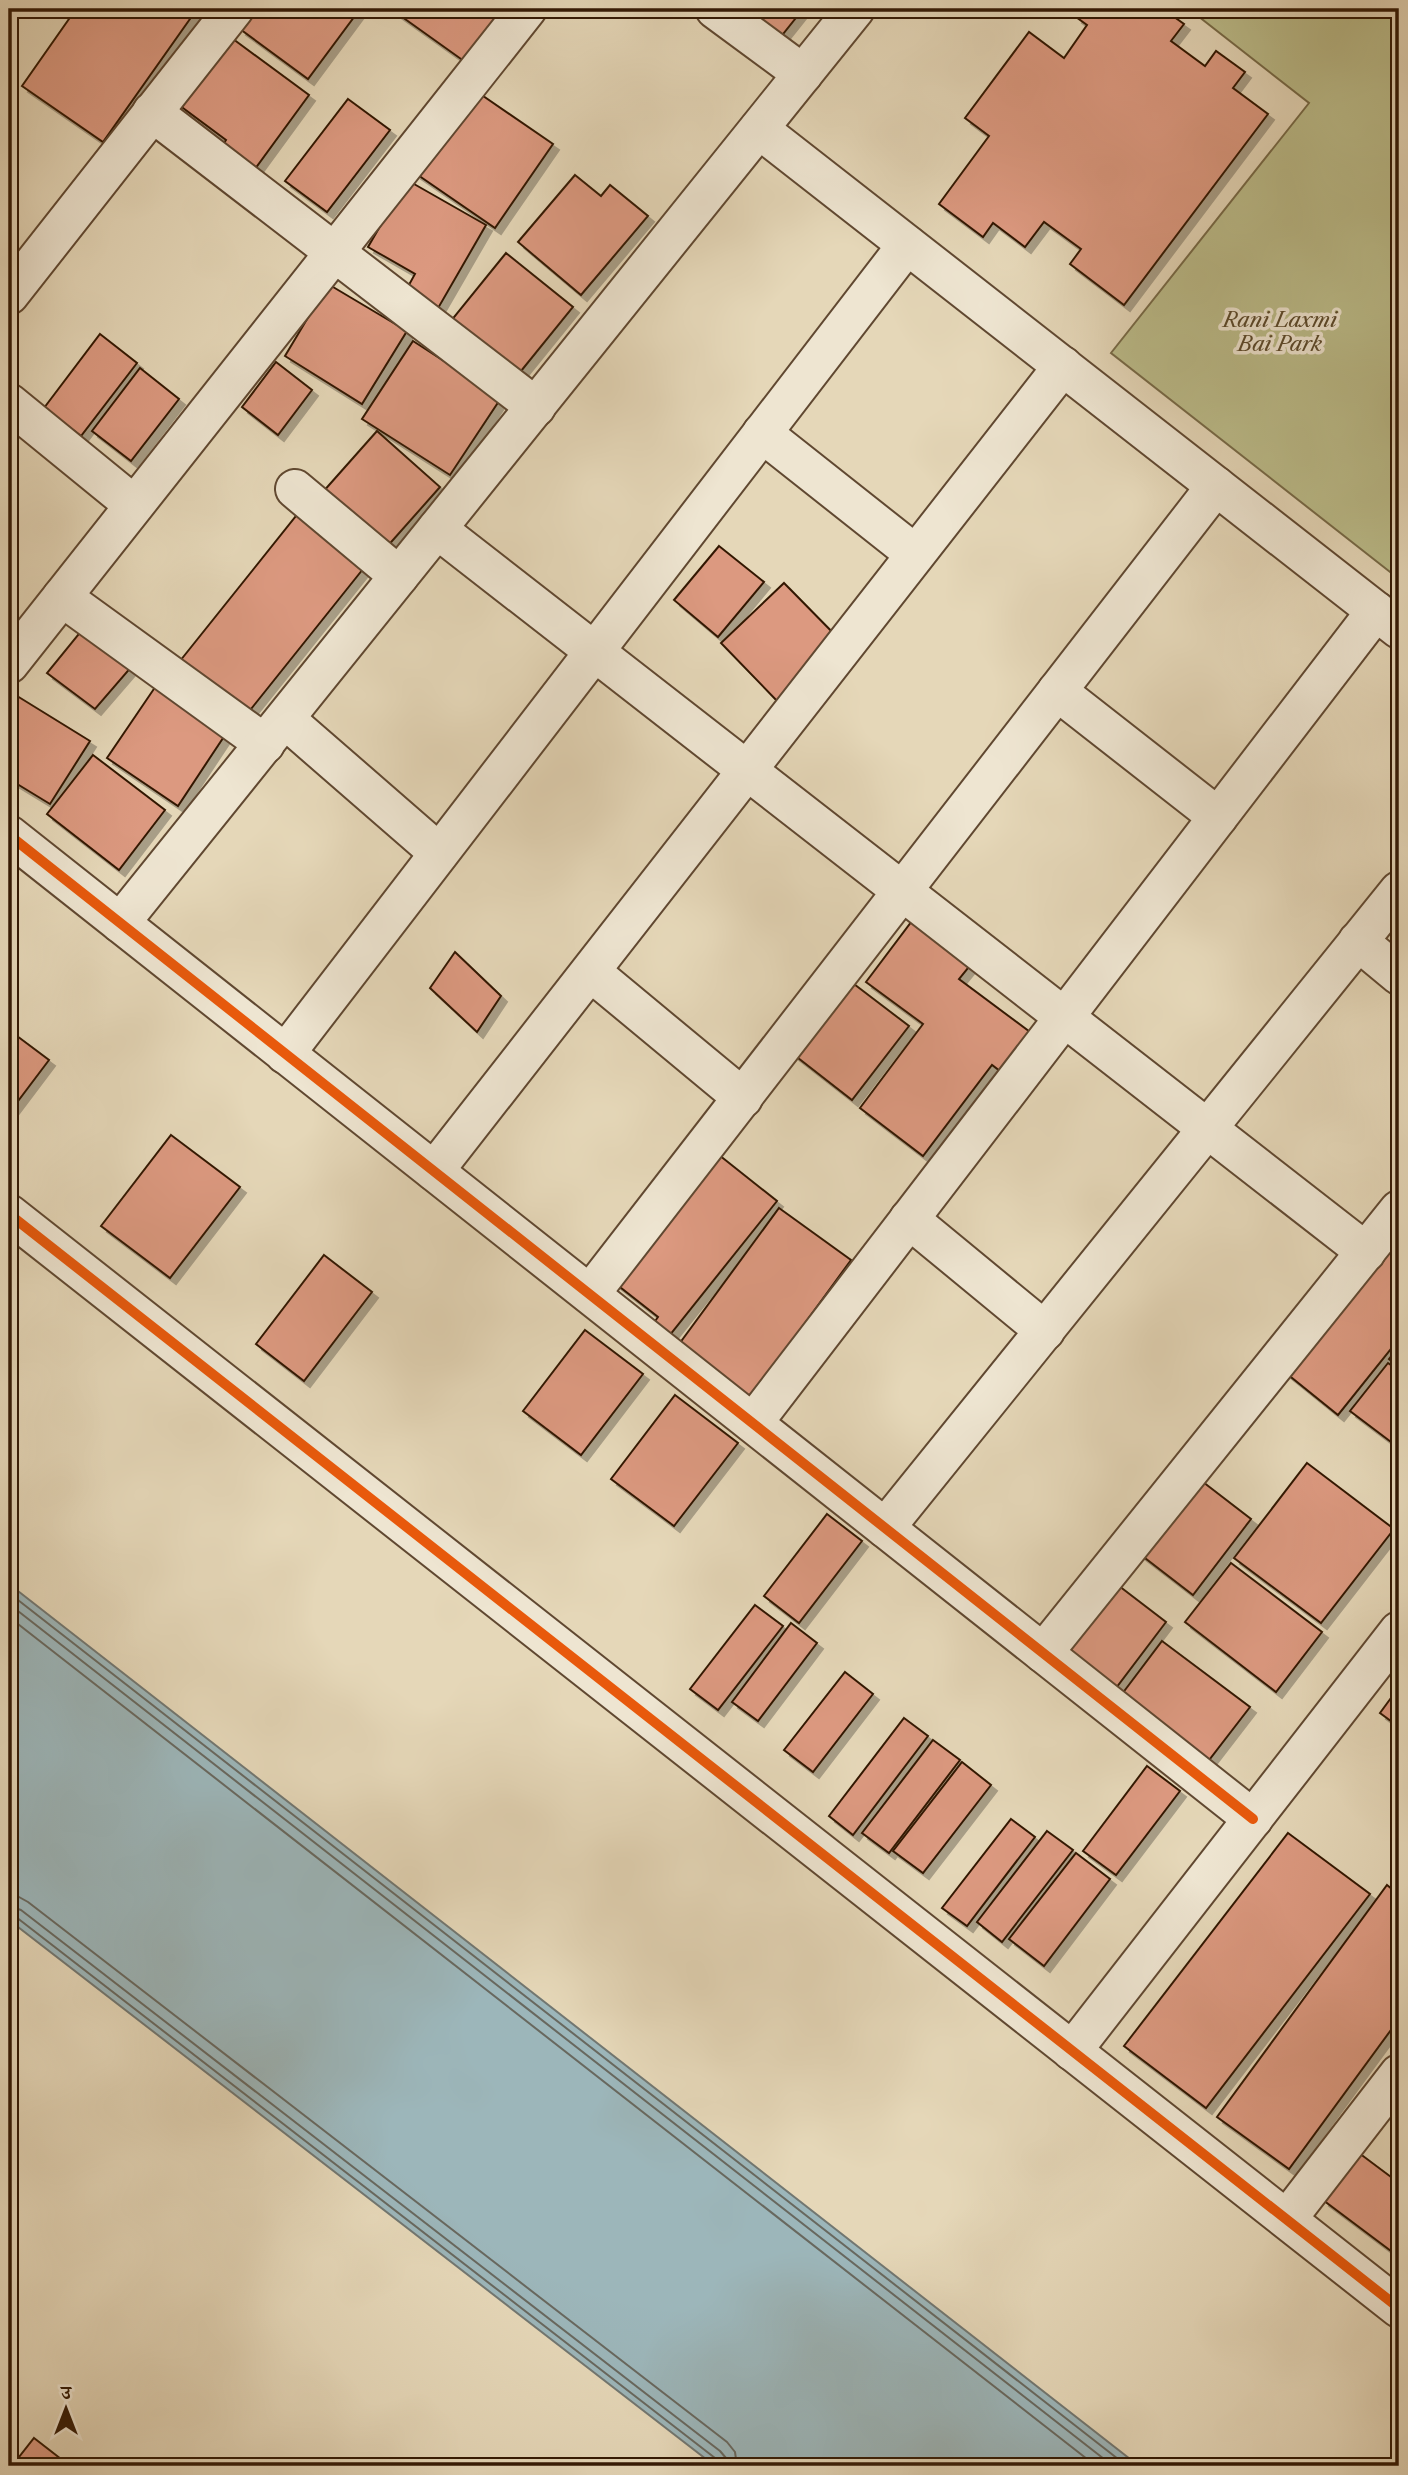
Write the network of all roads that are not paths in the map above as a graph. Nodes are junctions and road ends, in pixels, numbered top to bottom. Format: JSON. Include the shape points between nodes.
{"nodes":[{"id":1,"x":234,"y":9,"type":"edge"},
{"id":2,"x":527,"y":9,"type":"edge"},
{"id":3,"x":715,"y":9,"type":"edge"},
{"id":4,"x":855,"y":9,"type":"edge"},
{"id":5,"x":803,"y":74,"type":"junction"},
{"id":6,"x":152,"y":112,"type":"junction"},
{"id":7,"x":759,"y":129,"type":"junction"},
{"id":8,"x":907,"y":245,"type":"junction"},
{"id":9,"x":334,"y":252,"type":"junction"},
{"id":10,"x":9,"y":295,"type":"edge"},
{"id":11,"x":1063,"y":366,"type":"junction"},
{"id":12,"x":9,"y":403,"type":"edge"},
{"id":13,"x":536,"y":407,"type":"junction"},
{"id":14,"x":762,"y":433,"type":"junction"},
{"id":15,"x":1216,"y":486,"type":"junction"},
{"id":16,"x":295,"y":489,"type":"dead end"},
{"id":17,"x":134,"y":505,"type":"junction"},
{"id":18,"x":437,"y":529,"type":"junction"},
{"id":19,"x":915,"y":554,"type":"junction"},
{"id":20,"x":399,"y":576,"type":"junction"},
{"id":21,"x":62,"y":597,"type":"junction"},
{"id":22,"x":1388,"y":620,"type":"edge"},
{"id":23,"x":595,"y":651,"type":"junction"},
{"id":24,"x":9,"y":664,"type":"edge"},
{"id":25,"x":1057,"y":691,"type":"junction"},
{"id":26,"x":275,"y":732,"type":"junction"},
{"id":27,"x":747,"y":770,"type":"junction"},
{"id":28,"x":1218,"y":817,"type":"junction"},
{"id":29,"x":9,"y":835,"type":"edge"},
{"id":30,"x":439,"y":853,"type":"junction"},
{"id":31,"x":903,"y":891,"type":"junction"},
{"id":32,"x":1399,"y":891,"type":"edge"},
{"id":33,"x":120,"y":923,"type":"junction"},
{"id":34,"x":1358,"y":942,"type":"junction"},
{"id":35,"x":590,"y":971,"type":"junction"},
{"id":36,"x":1399,"y":975,"type":"edge"},
{"id":37,"x":1064,"y":1017,"type":"junction"},
{"id":38,"x":285,"y":1054,"type":"junction"},
{"id":39,"x":743,"y":1098,"type":"junction"},
{"id":40,"x":1208,"y":1128,"type":"junction"},
{"id":41,"x":434,"y":1171,"type":"junction"},
{"id":42,"x":1399,"y":1210,"type":"edge"},
{"id":43,"x":9,"y":1214,"type":"edge"},
{"id":44,"x":909,"y":1219,"type":"junction"},
{"id":45,"x":1366,"y":1252,"type":"junction"},
{"id":46,"x":590,"y":1294,"type":"junction"},
{"id":47,"x":1045,"y":1331,"type":"junction"},
{"id":48,"x":752,"y":1423,"type":"junction"},
{"id":49,"x":885,"y":1528,"type":"junction"},
{"id":50,"x":1399,"y":1631,"type":"edge"},
{"id":51,"x":1043,"y":1653,"type":"junction"},
{"id":52,"x":1253,"y":1819,"type":"junction"},
{"id":53,"x":1072,"y":2051,"type":"junction"},
{"id":54,"x":1399,"y":2074,"type":"edge"},
{"id":55,"x":1286,"y":2219,"type":"junction"},
{"id":56,"x":1399,"y":2308,"type":"edge"}],
"edges":[{"from":1,"to":6,"type":"street"},
{"from":2,"to":9,"type":"street"},
{"from":3,"to":5,"type":"street"},
{"from":4,"to":5,"type":"street"},
{"from":5,"to":7,"type":"street"},
{"from":6,"to":9,"type":"street"},
{"from":6,"to":10,"type":"street"},
{"from":7,"to":8,"type":"street"},
{"from":7,"to":13,"type":"street"},
{"from":8,"to":11,"type":"street"},
{"from":8,"to":14,"type":"street"},
{"from":9,"to":13,"type":"street"},
{"from":9,"to":17,"type":"street"},
{"from":11,"to":15,"type":"street"},
{"from":11,"to":19,"type":"street"},
{"from":12,"to":17,"type":"street"},
{"from":13,"to":18,"type":"street"},
{"from":14,"to":19,"type":"street"},
{"from":14,"to":23,"type":"street"},
{"from":15,"to":22,"type":"street"},
{"from":15,"to":25,"type":"street"},
{"from":16,"to":20,"type":"street"},
{"from":17,"to":21,"type":"street"},
{"from":18,"to":20,"type":"street"},
{"from":18,"to":23,"type":"street"},
{"from":19,"to":27,"type":"street"},
{"from":20,"to":26,"type":"street"},
{"from":21,"to":24,"type":"street"},
{"from":21,"to":26,"type":"street"},
{"from":22,"to":28,"type":"street"},
{"from":23,"to":27,"type":"street"},
{"from":23,"to":30,"type":"street"},
{"from":25,"to":28,"type":"street"},
{"from":25,"to":31,"type":"street"},
{"from":26,"to":30,"type":"street"},
{"from":26,"to":33,"type":"street"},
{"from":27,"to":31,"type":"street"},
{"from":27,"to":35,"type":"street"},
{"from":28,"to":37,"type":"street"},
{"from":29,"to":33,"type":"street"},
{"from":30,"to":38,"type":"street"},
{"from":31,"to":37,"type":"street"},
{"from":31,"to":39,"type":"street"},
{"from":32,"to":34,"type":"street"},
{"from":33,"to":38,"type":"street"},
{"from":34,"to":36,"type":"street"},
{"from":34,"to":40,"type":"street"},
{"from":35,"to":39,"type":"street"},
{"from":35,"to":41,"type":"street"},
{"from":37,"to":40,"type":"street"},
{"from":37,"to":44,"type":"street"},
{"from":38,"to":41,"type":"street"},
{"from":39,"to":46,"type":"street"},
{"from":40,"to":45,"type":"street"},
{"from":40,"to":47,"type":"street"},
{"from":41,"to":46,"type":"street"},
{"from":42,"to":45,"type":"street"},
{"from":43,"to":53,"type":"street"},
{"from":44,"to":47,"type":"street"},
{"from":44,"to":48,"type":"street"},
{"from":45,"to":51,"type":"street"},
{"from":46,"to":48,"type":"street"},
{"from":47,"to":49,"type":"street"},
{"from":48,"to":49,"type":"street"},
{"from":49,"to":51,"type":"street"},
{"from":50,"to":52,"type":"street"},
{"from":51,"to":52,"type":"street"},
{"from":52,"to":53,"type":"street"},
{"from":53,"to":55,"type":"street"},
{"from":54,"to":55,"type":"street"},
{"from":55,"to":56,"type":"street"}]}
